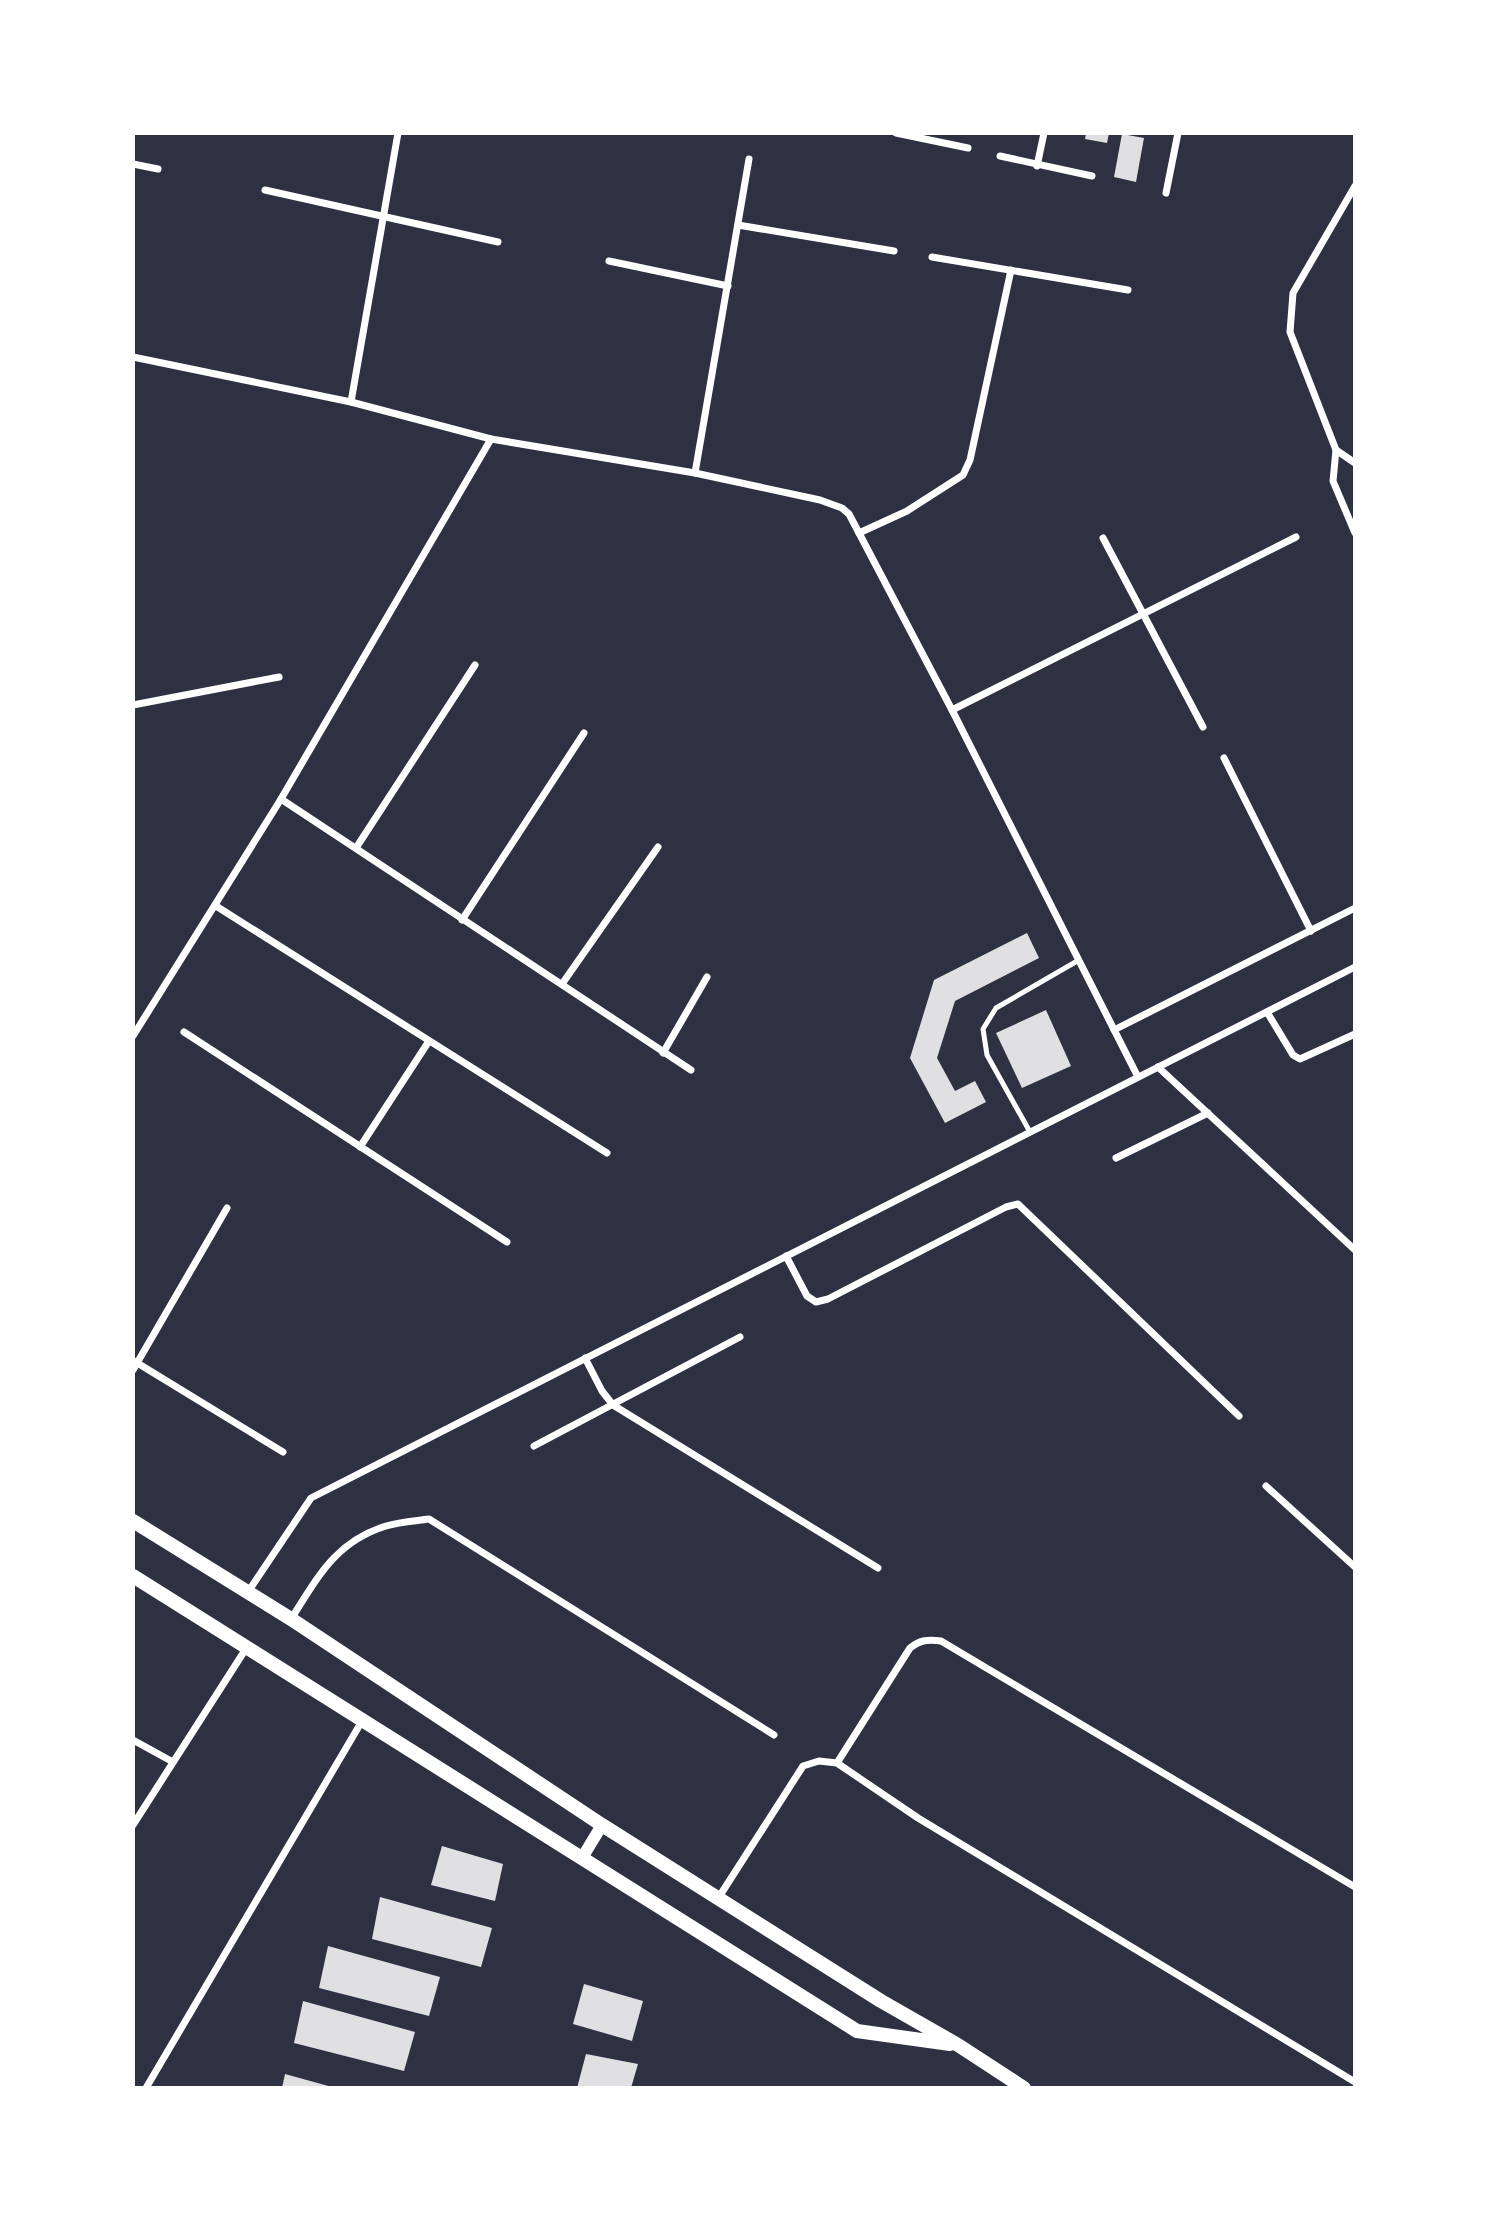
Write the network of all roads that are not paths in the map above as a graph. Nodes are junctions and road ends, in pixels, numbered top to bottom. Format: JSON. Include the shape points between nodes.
{"nodes":[{"id":1,"x":398,"y":133,"type":"edge"},
{"id":2,"x":896,"y":133,"type":"edge"},
{"id":3,"x":1044,"y":133,"type":"edge"},
{"id":4,"x":1178,"y":133,"type":"edge"},
{"id":5,"x":916,"y":135,"type":"edge"},
{"id":6,"x":968,"y":148,"type":"dead end"},
{"id":7,"x":1000,"y":156,"type":"dead end"},
{"id":8,"x":749,"y":159,"type":"dead end"},
{"id":9,"x":133,"y":164,"type":"edge"},
{"id":10,"x":1037,"y":166,"type":"junction"},
{"id":11,"x":158,"y":169,"type":"dead end"},
{"id":12,"x":1093,"y":176,"type":"dead end"},
{"id":13,"x":1355,"y":186,"type":"edge"},
{"id":14,"x":265,"y":190,"type":"dead end"},
{"id":15,"x":1166,"y":193,"type":"dead end"},
{"id":16,"x":383,"y":216,"type":"junction"},
{"id":17,"x":738,"y":225,"type":"junction"},
{"id":18,"x":498,"y":242,"type":"dead end"},
{"id":19,"x":894,"y":251,"type":"dead end"},
{"id":20,"x":932,"y":257,"type":"dead end"},
{"id":21,"x":609,"y":261,"type":"dead end"},
{"id":22,"x":1011,"y":270,"type":"junction"},
{"id":23,"x":728,"y":286,"type":"junction"},
{"id":24,"x":1128,"y":290,"type":"dead end"},
{"id":25,"x":133,"y":357,"type":"edge"},
{"id":26,"x":351,"y":402,"type":"junction"},
{"id":27,"x":491,"y":439,"type":"junction"},
{"id":28,"x":1336,"y":450,"type":"junction"},
{"id":29,"x":1355,"y":463,"type":"edge"},
{"id":30,"x":695,"y":473,"type":"junction"},
{"id":31,"x":859,"y":533,"type":"junction"},
{"id":32,"x":1355,"y":533,"type":"edge"},
{"id":33,"x":1296,"y":537,"type":"dead end"},
{"id":34,"x":1103,"y":538,"type":"dead end"},
{"id":35,"x":1141,"y":613,"type":"junction"},
{"id":36,"x":475,"y":665,"type":"dead end"},
{"id":37,"x":279,"y":677,"type":"dead end"},
{"id":38,"x":133,"y":705,"type":"edge"},
{"id":39,"x":952,"y":710,"type":"junction"},
{"id":40,"x":1203,"y":727,"type":"dead end"},
{"id":41,"x":584,"y":733,"type":"dead end"},
{"id":42,"x":1224,"y":758,"type":"dead end"},
{"id":43,"x":281,"y":799,"type":"junction"},
{"id":44,"x":658,"y":847,"type":"dead end"},
{"id":45,"x":356,"y":848,"type":"junction"},
{"id":46,"x":216,"y":906,"type":"junction"},
{"id":47,"x":1355,"y":908,"type":"edge"},
{"id":48,"x":462,"y":920,"type":"junction"},
{"id":49,"x":1311,"y":931,"type":"junction"},
{"id":50,"x":1079,"y":961,"type":"junction"},
{"id":51,"x":1355,"y":967,"type":"edge"},
{"id":52,"x":707,"y":976,"type":"dead end"},
{"id":53,"x":562,"y":984,"type":"junction"},
{"id":54,"x":1266,"y":1012,"type":"junction"},
{"id":55,"x":1114,"y":1030,"type":"junction"},
{"id":56,"x":184,"y":1032,"type":"dead end"},
{"id":57,"x":1355,"y":1034,"type":"edge"},
{"id":58,"x":133,"y":1037,"type":"edge"},
{"id":59,"x":429,"y":1041,"type":"junction"},
{"id":60,"x":663,"y":1052,"type":"junction"},
{"id":61,"x":1158,"y":1067,"type":"junction"},
{"id":62,"x":691,"y":1070,"type":"dead end"},
{"id":63,"x":1138,"y":1077,"type":"junction"},
{"id":64,"x":1208,"y":1113,"type":"junction"},
{"id":65,"x":1030,"y":1132,"type":"junction"},
{"id":66,"x":360,"y":1146,"type":"junction"},
{"id":67,"x":607,"y":1153,"type":"dead end"},
{"id":68,"x":1116,"y":1158,"type":"dead end"},
{"id":69,"x":227,"y":1208,"type":"dead end"},
{"id":70,"x":507,"y":1242,"type":"dead end"},
{"id":71,"x":1355,"y":1250,"type":"edge"},
{"id":72,"x":786,"y":1256,"type":"junction"},
{"id":73,"x":740,"y":1337,"type":"dead end"},
{"id":74,"x":585,"y":1358,"type":"junction"},
{"id":75,"x":134,"y":1365,"type":"edge"},
{"id":76,"x":613,"y":1405,"type":"junction"},
{"id":77,"x":1239,"y":1416,"type":"dead end"},
{"id":78,"x":534,"y":1446,"type":"dead end"},
{"id":79,"x":283,"y":1451,"type":"dead end"},
{"id":80,"x":1266,"y":1486,"type":"dead end"},
{"id":81,"x":133,"y":1521,"type":"edge"},
{"id":82,"x":1355,"y":1567,"type":"edge"},
{"id":83,"x":878,"y":1568,"type":"dead end"},
{"id":84,"x":133,"y":1576,"type":"edge"},
{"id":85,"x":248,"y":1592,"type":"junction"},
{"id":86,"x":291,"y":1619,"type":"junction"},
{"id":87,"x":247,"y":1647,"type":"junction"},
{"id":88,"x":363,"y":1719,"type":"junction"},
{"id":89,"x":774,"y":1735,"type":"dead end"},
{"id":90,"x":133,"y":1740,"type":"edge"},
{"id":91,"x":173,"y":1762,"type":"junction"},
{"id":92,"x":837,"y":1763,"type":"junction"},
{"id":93,"x":133,"y":1825,"type":"edge"},
{"id":94,"x":602,"y":1825,"type":"junction"},
{"id":95,"x":582,"y":1858,"type":"junction"},
{"id":96,"x":1355,"y":1887,"type":"edge"},
{"id":97,"x":719,"y":1897,"type":"junction"},
{"id":98,"x":958,"y":2045,"type":"junction"},
{"id":99,"x":1355,"y":2082,"type":"edge"},
{"id":100,"x":146,"y":2088,"type":"edge"},
{"id":101,"x":1024,"y":2088,"type":"edge"}],
"edges":[{"from":1,"to":16,"type":"street"},
{"from":2,"to":5,"type":"street"},
{"from":3,"to":10,"type":"street"},
{"from":4,"to":15,"type":"street"},
{"from":5,"to":6,"type":"street"},
{"from":7,"to":10,"type":"street"},
{"from":8,"to":17,"type":"street"},
{"from":9,"to":11,"type":"street"},
{"from":10,"to":12,"type":"street"},
{"from":13,"to":28,"type":"street","via":[[1293,293],[1291,311],[1290,332]]},
{"from":14,"to":16,"type":"street"},
{"from":16,"to":18,"type":"street"},
{"from":16,"to":26,"type":"street"},
{"from":17,"to":19,"type":"street"},
{"from":17,"to":23,"type":"street"},
{"from":20,"to":22,"type":"street"},
{"from":21,"to":23,"type":"street"},
{"from":22,"to":24,"type":"street"},
{"from":22,"to":31,"type":"street","via":[[963,475],[907,511]]},
{"from":23,"to":30,"type":"street"},
{"from":25,"to":26,"type":"street"},
{"from":26,"to":27,"type":"street"},
{"from":27,"to":30,"type":"street"},
{"from":27,"to":43,"type":"street"},
{"from":28,"to":29,"type":"street"},
{"from":28,"to":32,"type":"street","via":[[1334,481]]},
{"from":30,"to":31,"type":"street","via":[[842,508]]},
{"from":31,"to":39,"type":"street"},
{"from":33,"to":35,"type":"street"},
{"from":34,"to":35,"type":"street"},
{"from":35,"to":39,"type":"street"},
{"from":35,"to":40,"type":"street"},
{"from":36,"to":45,"type":"street"},
{"from":37,"to":38,"type":"street"},
{"from":39,"to":50,"type":"street"},
{"from":41,"to":48,"type":"street"},
{"from":42,"to":49,"type":"street"},
{"from":43,"to":45,"type":"street"},
{"from":43,"to":46,"type":"street"},
{"from":44,"to":53,"type":"street"},
{"from":45,"to":48,"type":"street"},
{"from":46,"to":58,"type":"street"},
{"from":46,"to":59,"type":"street"},
{"from":47,"to":49,"type":"street"},
{"from":48,"to":53,"type":"street"},
{"from":49,"to":55,"type":"street"},
{"from":50,"to":55,"type":"street"},
{"from":50,"to":65,"type":"lane","via":[[996,1008],[983,1029],[986,1055]]},
{"from":51,"to":54,"type":"street"},
{"from":52,"to":60,"type":"street"},
{"from":53,"to":60,"type":"street"},
{"from":54,"to":57,"type":"street","via":[[1300,1059]]},
{"from":54,"to":61,"type":"street"},
{"from":55,"to":63,"type":"street"},
{"from":56,"to":66,"type":"street"},
{"from":59,"to":66,"type":"street"},
{"from":59,"to":67,"type":"street"},
{"from":60,"to":62,"type":"street"},
{"from":61,"to":63,"type":"street"},
{"from":61,"to":64,"type":"street"},
{"from":63,"to":65,"type":"street"},
{"from":64,"to":68,"type":"street"},
{"from":64,"to":71,"type":"street"},
{"from":65,"to":72,"type":"street"},
{"from":66,"to":70,"type":"street"},
{"from":69,"to":75,"type":"street"},
{"from":72,"to":74,"type":"street"},
{"from":72,"to":77,"type":"street","via":[[807,1296],[816,1302],[1018,1204]]},
{"from":73,"to":76,"type":"street"},
{"from":74,"to":76,"type":"street"},
{"from":74,"to":85,"type":"street","via":[[311,1498]]},
{"from":75,"to":79,"type":"street"},
{"from":76,"to":78,"type":"street"},
{"from":76,"to":83,"type":"street"},
{"from":80,"to":82,"type":"street"},
{"from":81,"to":85,"type":"main road"},
{"from":84,"to":87,"type":"main road"},
{"from":85,"to":86,"type":"main road"},
{"from":86,"to":89,"type":"street","via":[[337,1552],[387,1526],[429,1519]]},
{"from":86,"to":94,"type":"main road"},
{"from":87,"to":88,"type":"main road"},
{"from":87,"to":91,"type":"street"},
{"from":88,"to":95,"type":"main road"},
{"from":88,"to":100,"type":"street"},
{"from":90,"to":91,"type":"street"},
{"from":91,"to":93,"type":"street"},
{"from":92,"to":96,"type":"street","via":[[910,1648],[919,1641],[941,1642]]},
{"from":92,"to":97,"type":"street","via":[[803,1766]]},
{"from":92,"to":99,"type":"street","via":[[918,1818]]},
{"from":94,"to":95,"type":"street"},
{"from":94,"to":97,"type":"main road"},
{"from":95,"to":98,"type":"main road","via":[[857,2031]]},
{"from":97,"to":98,"type":"main road"},
{"from":98,"to":101,"type":"main road"}]}
